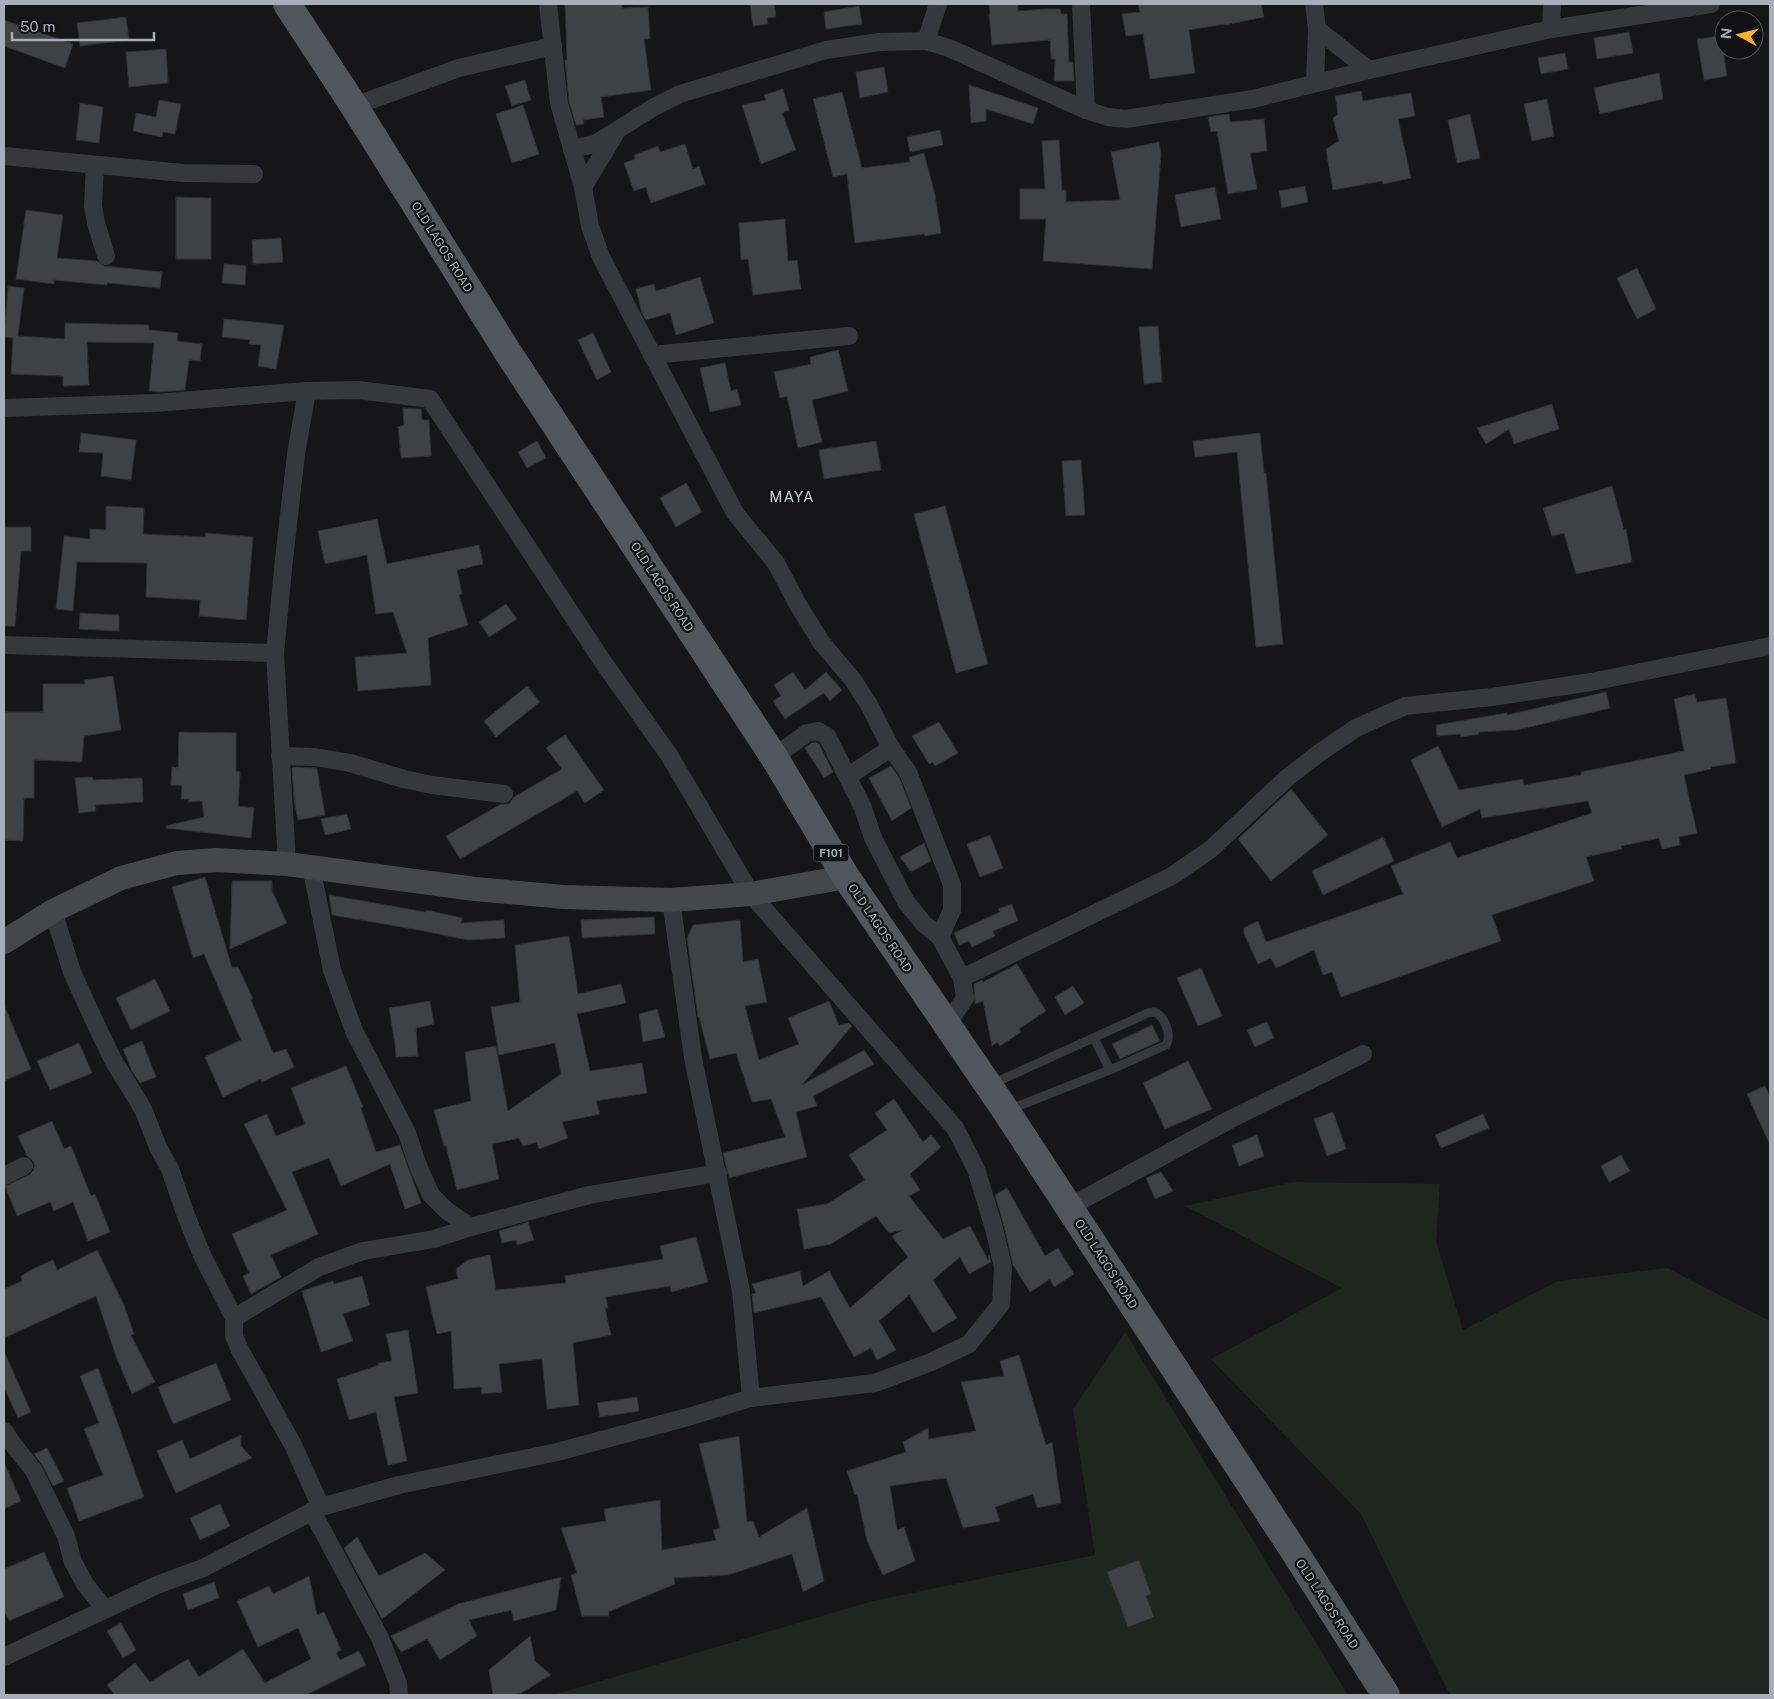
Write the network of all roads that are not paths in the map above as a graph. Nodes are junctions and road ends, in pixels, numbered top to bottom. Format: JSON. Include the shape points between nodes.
{"nodes":[{"id":1,"x":286,"y":4,"type":"edge"},
{"id":2,"x":548,"y":4,"type":"edge"},
{"id":3,"x":938,"y":4,"type":"edge"},
{"id":4,"x":1081,"y":4,"type":"edge"},
{"id":5,"x":1314,"y":4,"type":"edge"},
{"id":6,"x":1552,"y":4,"type":"edge"},
{"id":7,"x":1711,"y":4,"type":"edge"},
{"id":8,"x":1316,"y":28,"type":"junction"},
{"id":9,"x":1551,"y":29,"type":"junction"},
{"id":10,"x":926,"y":41,"type":"junction"},
{"id":11,"x":553,"y":46,"type":"junction"},
{"id":12,"x":1369,"y":70,"type":"junction"},
{"id":13,"x":1316,"y":83,"type":"junction"},
{"id":14,"x":354,"y":106,"type":"junction"},
{"id":15,"x":1086,"y":110,"type":"junction"},
{"id":16,"x":616,"y":131,"type":"junction"},
{"id":17,"x":572,"y":148,"type":"junction"},
{"id":18,"x":4,"y":156,"type":"edge"},
{"id":19,"x":95,"y":165,"type":"junction"},
{"id":20,"x":254,"y":174,"type":"dead end"},
{"id":21,"x":583,"y":187,"type":"junction"},
{"id":22,"x":106,"y":256,"type":"dead end"},
{"id":23,"x":849,"y":336,"type":"dead end"},
{"id":24,"x":652,"y":354,"type":"junction"},
{"id":25,"x":307,"y":391,"type":"junction"},
{"id":26,"x":4,"y":408,"type":"edge"},
{"id":27,"x":4,"y":645,"type":"edge"},
{"id":28,"x":1770,"y":646,"type":"edge"},
{"id":29,"x":274,"y":653,"type":"junction"},
{"id":30,"x":891,"y":748,"type":"junction"},
{"id":31,"x":280,"y":756,"type":"junction"},
{"id":32,"x":774,"y":757,"type":"junction"},
{"id":33,"x":848,"y":776,"type":"junction"},
{"id":34,"x":504,"y":794,"type":"dead end"},
{"id":35,"x":287,"y":864,"type":"junction"},
{"id":36,"x":310,"y":867,"type":"junction"},
{"id":37,"x":846,"y":877,"type":"junction"},
{"id":38,"x":751,"y":894,"type":"junction"},
{"id":39,"x":671,"y":900,"type":"junction"},
{"id":40,"x":53,"y":911,"type":"junction"},
{"id":41,"x":940,"y":937,"type":"junction"},
{"id":42,"x":4,"y":942,"type":"edge"},
{"id":43,"x":962,"y":978,"type":"junction"},
{"id":44,"x":946,"y":1026,"type":"junction"},
{"id":45,"x":1094,"y":1038,"type":"junction"},
{"id":46,"x":1363,"y":1054,"type":"dead end"},
{"id":47,"x":1110,"y":1070,"type":"junction"},
{"id":48,"x":988,"y":1086,"type":"junction"},
{"id":49,"x":1006,"y":1112,"type":"junction"},
{"id":50,"x":24,"y":1166,"type":"dead end"},
{"id":51,"x":718,"y":1173,"type":"junction"},
{"id":52,"x":4,"y":1176,"type":"edge"},
{"id":53,"x":1069,"y":1207,"type":"junction"},
{"id":54,"x":472,"y":1226,"type":"junction"},
{"id":55,"x":234,"y":1318,"type":"junction"},
{"id":56,"x":751,"y":1398,"type":"junction"},
{"id":57,"x":4,"y":1431,"type":"edge"},
{"id":58,"x":317,"y":1509,"type":"junction"},
{"id":59,"x":105,"y":1609,"type":"junction"},
{"id":60,"x":4,"y":1657,"type":"edge"},
{"id":61,"x":399,"y":1695,"type":"edge"},
{"id":62,"x":1386,"y":1695,"type":"edge"}],
"edges":[{"from":1,"to":14,"type":"main road","name":"OLD LAGOS ROAD","number":"F101"},
{"from":2,"to":11,"type":"street"},
{"from":3,"to":10,"type":"street"},
{"from":4,"to":15,"type":"street"},
{"from":5,"to":8,"type":"street"},
{"from":6,"to":9,"type":"street"},
{"from":7,"to":9,"type":"street"},
{"from":8,"to":12,"type":"street"},
{"from":8,"to":13,"type":"street"},
{"from":9,"to":12,"type":"street"},
{"from":10,"to":15,"type":"street","via":[[949,48]]},
{"from":10,"to":16,"type":"street","via":[[880,42],[826,50],[680,94]]},
{"from":11,"to":14,"type":"street","via":[[459,68]]},
{"from":11,"to":17,"type":"street","via":[[559,103]]},
{"from":12,"to":13,"type":"street"},
{"from":13,"to":15,"type":"street","via":[[1253,99],[1126,119]]},
{"from":14,"to":32,"type":"main road","name":"OLD LAGOS ROAD","number":"F101","via":[[509,354]]},
{"from":16,"to":17,"type":"street","via":[[595,144]]},
{"from":16,"to":21,"type":"street"},
{"from":17,"to":21,"type":"street"},
{"from":18,"to":19,"type":"street"},
{"from":19,"to":20,"type":"street","via":[[183,173]]},
{"from":19,"to":22,"type":"street","via":[[94,206]]},
{"from":21,"to":24,"type":"street","via":[[590,226],[601,257]]},
{"from":23,"to":24,"type":"street"},
{"from":24,"to":30,"type":"street","via":[[735,513],[776,563],[821,642],[853,680]]},
{"from":25,"to":26,"type":"street","via":[[155,403]]},
{"from":25,"to":29,"type":"street","via":[[296,454]]},
{"from":25,"to":38,"type":"street","via":[[358,390],[430,399],[603,662],[669,756]]},
{"from":27,"to":29,"type":"street"},
{"from":28,"to":43,"type":"street","via":[[1591,682],[1406,706],[1356,728],[1319,753],[1287,778],[1211,849],[1172,876]]},
{"from":29,"to":31,"type":"street"},
{"from":30,"to":33,"type":"street"},
{"from":30,"to":41,"type":"street","via":[[908,772],[952,886],[952,910]]},
{"from":31,"to":34,"type":"street","via":[[350,763],[432,785]]},
{"from":31,"to":35,"type":"street"},
{"from":32,"to":33,"type":"street","via":[[807,733],[818,730],[827,736]]},
{"from":32,"to":37,"type":"main road","name":"OLD LAGOS ROAD","number":"F101"},
{"from":33,"to":41,"type":"street","via":[[906,902]]},
{"from":35,"to":36,"type":"street"},
{"from":35,"to":40,"type":"street","via":[[216,860],[177,863],[121,878]]},
{"from":36,"to":39,"type":"street","via":[[475,889],[564,897]]},
{"from":36,"to":54,"type":"street","via":[[332,970],[354,1031],[407,1133],[431,1196],[447,1211]]},
{"from":37,"to":38,"type":"street"},
{"from":37,"to":44,"type":"main road","name":"OLD LAGOS ROAD","number":"F101"},
{"from":38,"to":39,"type":"street"},
{"from":38,"to":56,"type":"street","via":[[955,1128],[976,1169],[1003,1267],[1001,1304],[969,1344],[875,1383]]},
{"from":39,"to":51,"type":"street","via":[[694,1058]]},
{"from":40,"to":42,"type":"street"},
{"from":40,"to":55,"type":"street","via":[[72,972],[114,1060],[143,1109],[170,1169],[202,1255]]},
{"from":41,"to":43,"type":"street"},
{"from":43,"to":44,"type":"street","via":[[965,998]]},
{"from":44,"to":48,"type":"main road","name":"OLD LAGOS ROAD","number":"F101"},
{"from":45,"to":47,"type":"lane"},
{"from":45,"to":47,"type":"lane","via":[[1148,1013],[1154,1012],[1162,1017],[1168,1032],[1166,1045]]},
{"from":45,"to":48,"type":"lane"},
{"from":46,"to":53,"type":"street","via":[[1231,1119]]},
{"from":47,"to":49,"type":"lane"},
{"from":48,"to":49,"type":"main road","name":"OLD LAGOS ROAD","number":"F101"},
{"from":49,"to":53,"type":"main road","name":"OLD LAGOS ROAD","number":"F101"},
{"from":50,"to":52,"type":"street"},
{"from":51,"to":54,"type":"street","via":[[589,1195]]},
{"from":51,"to":56,"type":"street","via":[[741,1291]]},
{"from":53,"to":62,"type":"main road","name":"OLD LAGOS ROAD","number":"F101"},
{"from":54,"to":55,"type":"street","via":[[434,1239],[363,1251],[319,1267]]},
{"from":55,"to":58,"type":"street","via":[[234,1336],[240,1350],[294,1445]]},
{"from":56,"to":58,"type":"street","via":[[566,1449],[399,1485]]},
{"from":57,"to":59,"type":"street","via":[[34,1471],[66,1536],[73,1562]]},
{"from":58,"to":59,"type":"street","via":[[203,1568]]},
{"from":58,"to":61,"type":"street","via":[[380,1638],[398,1683]]},
{"from":59,"to":60,"type":"street"}]}
